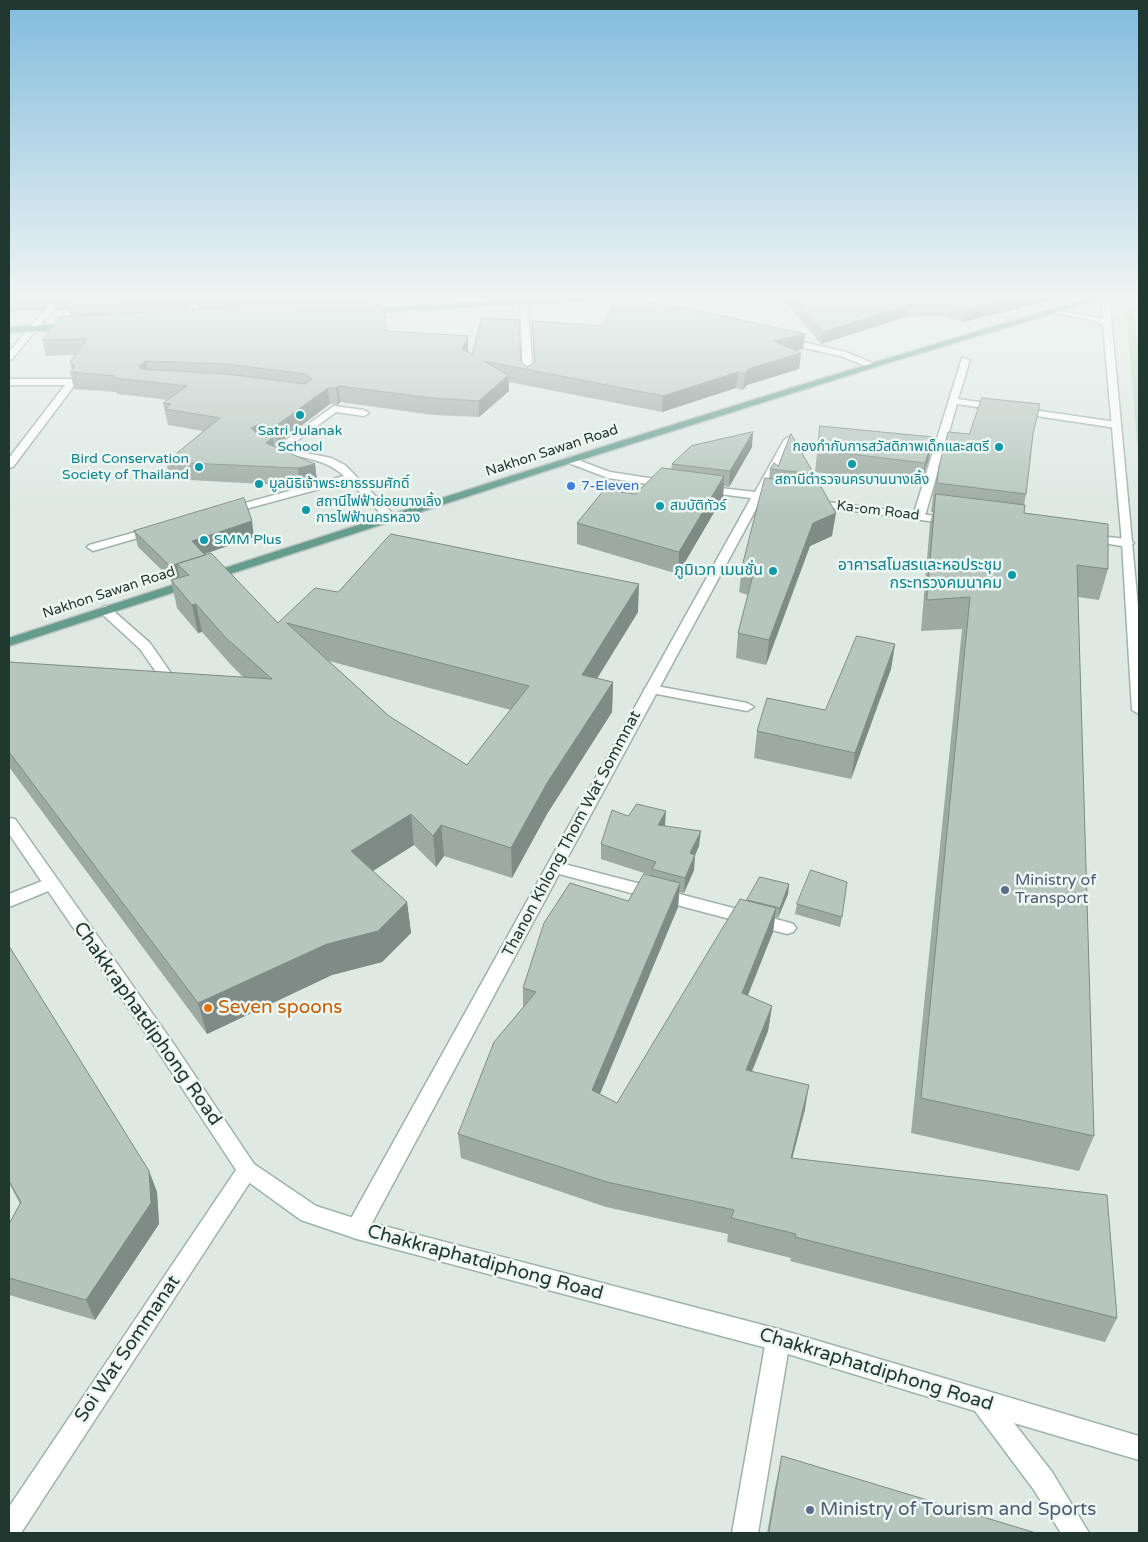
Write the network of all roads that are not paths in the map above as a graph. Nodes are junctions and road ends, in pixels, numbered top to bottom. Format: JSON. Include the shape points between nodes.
{"nodes":[{"id":1,"x":527,"y":368,"type":"edge"},
{"id":2,"x":863,"y":368,"type":"edge"},
{"id":3,"x":963,"y":368,"type":"edge"},
{"id":4,"x":1110,"y":368,"type":"edge"},
{"id":5,"x":528,"y":378,"type":"edge"},
{"id":6,"x":9,"y":382,"type":"edge"},
{"id":7,"x":953,"y":401,"type":"junction"},
{"id":8,"x":364,"y":413,"type":"dead end"},
{"id":9,"x":1116,"y":425,"type":"junction"},
{"id":10,"x":789,"y":440,"type":"edge"},
{"id":11,"x":261,"y":446,"type":"edge"},
{"id":12,"x":278,"y":450,"type":"junction"},
{"id":13,"x":570,"y":460,"type":"junction"},
{"id":14,"x":9,"y":465,"type":"edge"},
{"id":15,"x":351,"y":478,"type":"junction"},
{"id":16,"x":676,"y":485,"type":"edge"},
{"id":17,"x":695,"y":488,"type":"edge"},
{"id":18,"x":759,"y":496,"type":"junction"},
{"id":19,"x":778,"y":498,"type":"edge"},
{"id":20,"x":797,"y":501,"type":"edge"},
{"id":21,"x":217,"y":513,"type":"edge"},
{"id":22,"x":919,"y":516,"type":"junction"},
{"id":23,"x":392,"y":518,"type":"junction"},
{"id":24,"x":966,"y":522,"type":"edge"},
{"id":25,"x":169,"y":526,"type":"edge"},
{"id":26,"x":1081,"y":537,"type":"edge"},
{"id":27,"x":1134,"y":544,"type":"edge"},
{"id":28,"x":92,"y":547,"type":"dead end"},
{"id":29,"x":105,"y":610,"type":"junction"},
{"id":30,"x":9,"y":642,"type":"edge"},
{"id":31,"x":168,"y":679,"type":"edge"},
{"id":32,"x":650,"y":689,"type":"junction"},
{"id":33,"x":748,"y":708,"type":"dead end"},
{"id":34,"x":1139,"y":710,"type":"edge"},
{"id":35,"x":9,"y":823,"type":"edge"},
{"id":36,"x":554,"y":868,"type":"junction"},
{"id":37,"x":50,"y":884,"type":"junction"},
{"id":38,"x":9,"y":900,"type":"edge"},
{"id":39,"x":787,"y":928,"type":"dead end"},
{"id":40,"x":247,"y":1170,"type":"junction"},
{"id":41,"x":357,"y":1229,"type":"junction"},
{"id":42,"x":778,"y":1340,"type":"junction"},
{"id":43,"x":983,"y":1402,"type":"junction"},
{"id":44,"x":1139,"y":1448,"type":"edge"},
{"id":45,"x":9,"y":1529,"type":"edge"},
{"id":46,"x":745,"y":1533,"type":"edge"},
{"id":47,"x":1076,"y":1533,"type":"edge"}],
"edges":[{"from":1,"to":5,"type":"street"},
{"from":2,"to":13,"type":"main road","name":"Nakhon Sawan Road"},
{"from":3,"to":7,"type":"street"},
{"from":4,"to":9,"type":"street"},
{"from":6,"to":14,"type":"street","via":[[72,382]]},
{"from":7,"to":9,"type":"street"},
{"from":7,"to":22,"type":"street"},
{"from":8,"to":12,"type":"street","via":[[334,409]]},
{"from":9,"to":27,"type":"street"},
{"from":10,"to":18,"type":"street","name":"Thanon Khlong Thom Wat Sommnat"},
{"from":11,"to":12,"type":"street"},
{"from":12,"to":15,"type":"street","via":[[327,460],[341,467]]},
{"from":13,"to":16,"type":"street","via":[[608,475]]},
{"from":13,"to":23,"type":"main road","name":"Nakhon Sawan Road"},
{"from":15,"to":21,"type":"street"},
{"from":15,"to":23,"type":"street"},
{"from":17,"to":18,"type":"street"},
{"from":18,"to":19,"type":"street"},
{"from":18,"to":32,"type":"street","name":"Thanon Khlong Thom Wat Sommnat"},
{"from":20,"to":22,"type":"street","name":"Ka-om Road"},
{"from":22,"to":24,"type":"street","name":"Ka-om Road"},
{"from":23,"to":29,"type":"main road","name":"Nakhon Sawan Road"},
{"from":25,"to":28,"type":"street"},
{"from":26,"to":27,"type":"street"},
{"from":27,"to":34,"type":"street"},
{"from":29,"to":30,"type":"main road","name":"Nakhon Sawan Road"},
{"from":29,"to":31,"type":"street","via":[[145,646]]},
{"from":32,"to":33,"type":"street"},
{"from":32,"to":36,"type":"street","name":"Thanon Khlong Thom Wat Sommnat"},
{"from":35,"to":37,"type":"street","name":"Chakkraphatdiphong Road"},
{"from":36,"to":39,"type":"street"},
{"from":36,"to":41,"type":"street","name":"Thanon Khlong Thom Wat Sommnat"},
{"from":37,"to":38,"type":"street"},
{"from":37,"to":40,"type":"street","name":"Chakkraphatdiphong Road","via":[[164,1045]]},
{"from":40,"to":41,"type":"street","name":"Chakkraphatdiphong Road","via":[[309,1213]]},
{"from":40,"to":45,"type":"street","name":"Soi Wat Sommanat"},
{"from":41,"to":42,"type":"street","name":"Chakkraphatdiphong Road"},
{"from":42,"to":43,"type":"street","name":"Chakkraphatdiphong Road"},
{"from":42,"to":46,"type":"street"},
{"from":43,"to":44,"type":"street","name":"Chakkraphatdiphong Road"},
{"from":43,"to":47,"type":"street","via":[[1043,1481]]}]}
